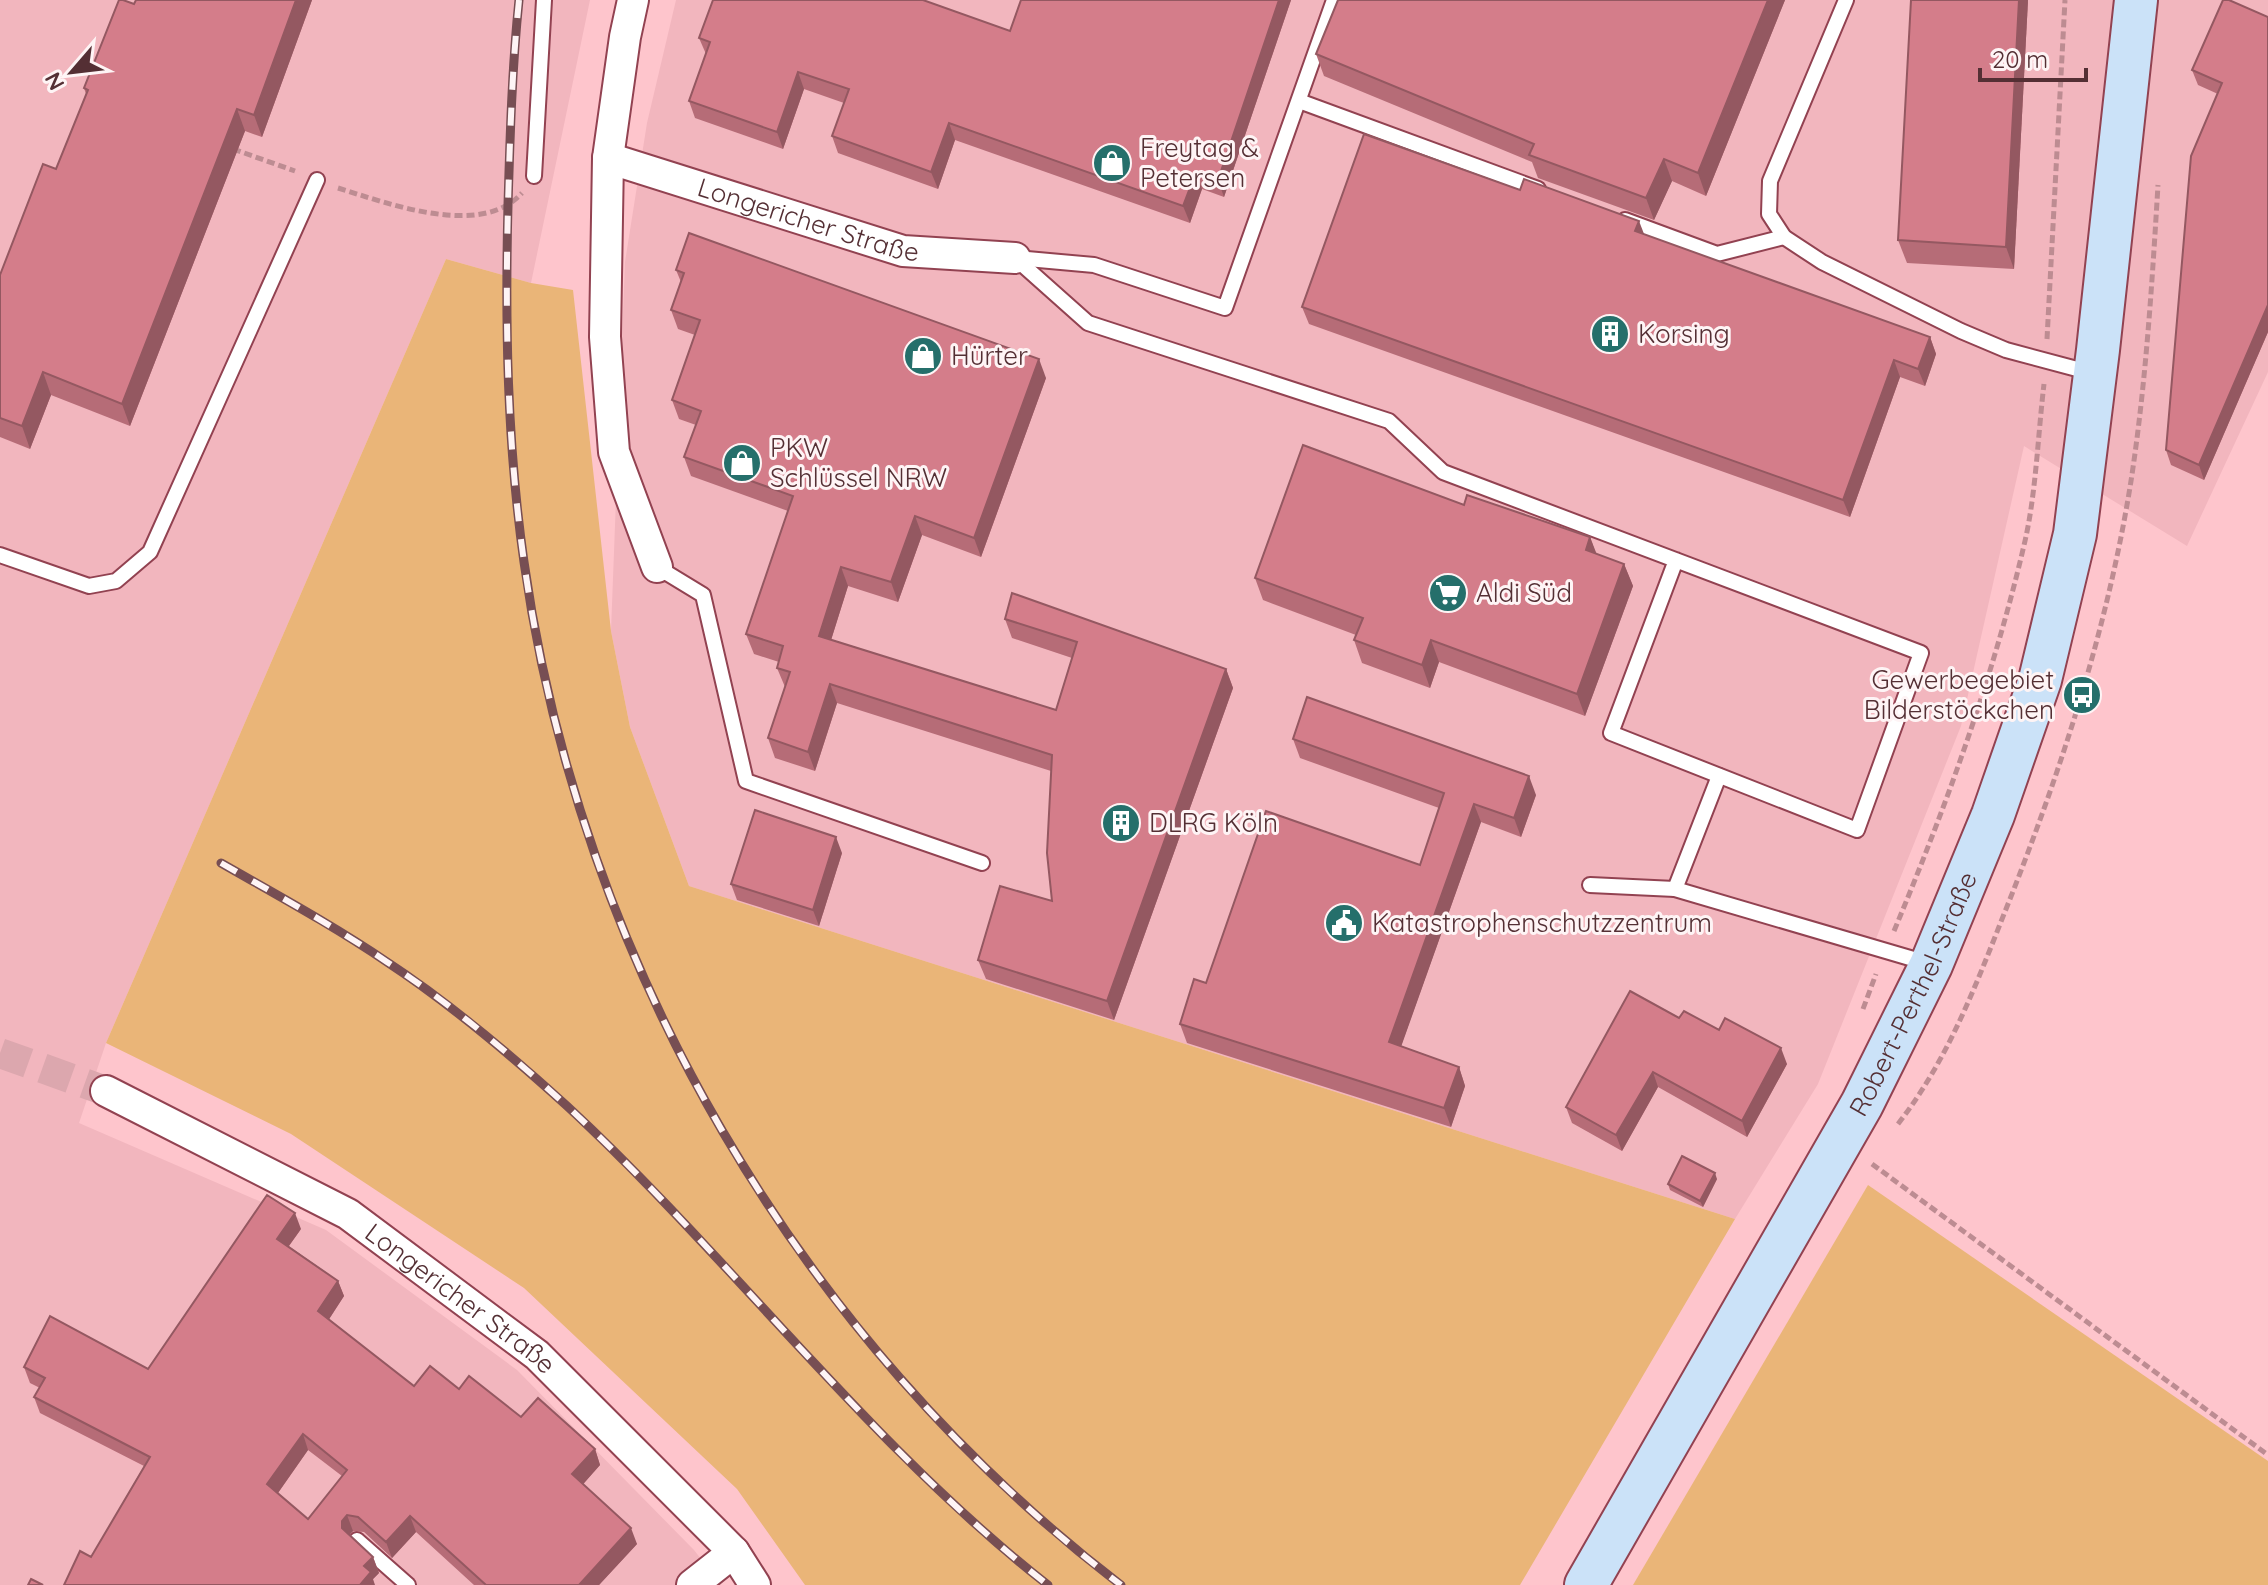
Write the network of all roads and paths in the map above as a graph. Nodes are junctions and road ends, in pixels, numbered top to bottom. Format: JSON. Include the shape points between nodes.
{"nodes":[{"id":1,"x":544,"y":0,"type":"edge"},
{"id":2,"x":633,"y":0,"type":"edge"},
{"id":3,"x":1334,"y":0,"type":"edge"},
{"id":4,"x":1846,"y":0,"type":"edge"},
{"id":5,"x":2106,"y":0,"type":"edge"},
{"id":6,"x":2136,"y":0,"type":"edge"},
{"id":7,"x":1299,"y":101,"type":"junction"},
{"id":8,"x":226,"y":146,"type":"edge"},
{"id":9,"x":608,"y":158,"type":"junction"},
{"id":10,"x":534,"y":176,"type":"joint"},
{"id":11,"x":317,"y":180,"type":"junction"},
{"id":12,"x":1553,"y":194,"type":"edge"},
{"id":13,"x":1613,"y":216,"type":"edge"},
{"id":14,"x":1784,"y":237,"type":"junction"},
{"id":15,"x":1015,"y":258,"type":"junction"},
{"id":16,"x":2097,"y":362,"type":"junction"},
{"id":17,"x":0,"y":555,"type":"edge"},
{"id":18,"x":1676,"y":560,"type":"junction"},
{"id":19,"x":657,"y":567,"type":"joint"},
{"id":20,"x":1719,"y":776,"type":"junction"},
{"id":21,"x":982,"y":863,"type":"dead end"},
{"id":22,"x":1590,"y":885,"type":"dead end"},
{"id":23,"x":1675,"y":889,"type":"junction"},
{"id":24,"x":1931,"y":965,"type":"junction"},
{"id":25,"x":106,"y":1091,"type":"tunnel mouth"},
{"id":26,"x":1835,"y":1153,"type":"junction"},
{"id":27,"x":2268,"y":1455,"type":"edge"},
{"id":28,"x":357,"y":1540,"type":"edge"},
{"id":29,"x":734,"y":1552,"type":"junction"},
{"id":30,"x":408,"y":1585,"type":"edge"},
{"id":31,"x":692,"y":1585,"type":"edge"},
{"id":32,"x":755,"y":1585,"type":"edge"},
{"id":33,"x":1586,"y":1585,"type":"edge"}],
"edges":[{"from":1,"to":10,"type":"lane"},
{"from":2,"to":9,"type":"street"},
{"from":3,"to":7,"type":"lane"},
{"from":4,"to":14,"type":"lane","via":[[1770,181],[1769,214]]},
{"from":5,"to":16,"type":"street","name":"Robert-Perthel-Straße"},
{"from":6,"to":16,"type":"street","name":"Robert-Perthel-Straße"},
{"from":7,"to":12,"type":"lane"},
{"from":7,"to":15,"type":"lane","via":[[1225,308],[1094,265]]},
{"from":8,"to":11,"type":"path"},
{"from":9,"to":15,"type":"street","name":"Longericher Straße","via":[[903,251]]},
{"from":9,"to":19,"type":"street","via":[[605,337],[614,452]]},
{"from":10,"to":11,"type":"path","via":[[508,204],[485,214],[447,216]]},
{"from":11,"to":17,"type":"lane","via":[[150,552],[116,581],[89,586]]},
{"from":13,"to":14,"type":"lane","via":[[1717,254]]},
{"from":14,"to":16,"type":"lane","via":[[1822,262],[2006,350]]},
{"from":15,"to":18,"type":"lane","via":[[1088,323],[1389,421],[1443,472]]},
{"from":16,"to":24,"type":"street","name":"Robert-Perthel-Straße","via":[[2075,534],[2040,680],[1993,815]]},
{"from":18,"to":20,"type":"lane","via":[[1611,733]]},
{"from":18,"to":20,"type":"lane","via":[[1921,653],[1857,830]]},
{"from":19,"to":21,"type":"lane","via":[[703,595],[746,781]]},
{"from":20,"to":23,"type":"lane"},
{"from":22,"to":23,"type":"lane"},
{"from":23,"to":24,"type":"lane"},
{"from":24,"to":26,"type":"street","name":"Robert-Perthel-Straße"},
{"from":25,"to":29,"type":"street","name":"Longericher Straße","via":[[348,1214],[537,1355]]},
{"from":26,"to":27,"type":"path","via":[[1869,1162]]},
{"from":26,"to":33,"type":"street","name":"Robert-Perthel-Straße"},
{"from":28,"to":30,"type":"lane"},
{"from":29,"to":31,"type":"street"},
{"from":29,"to":32,"type":"street","name":"Longericher Straße"}]}
